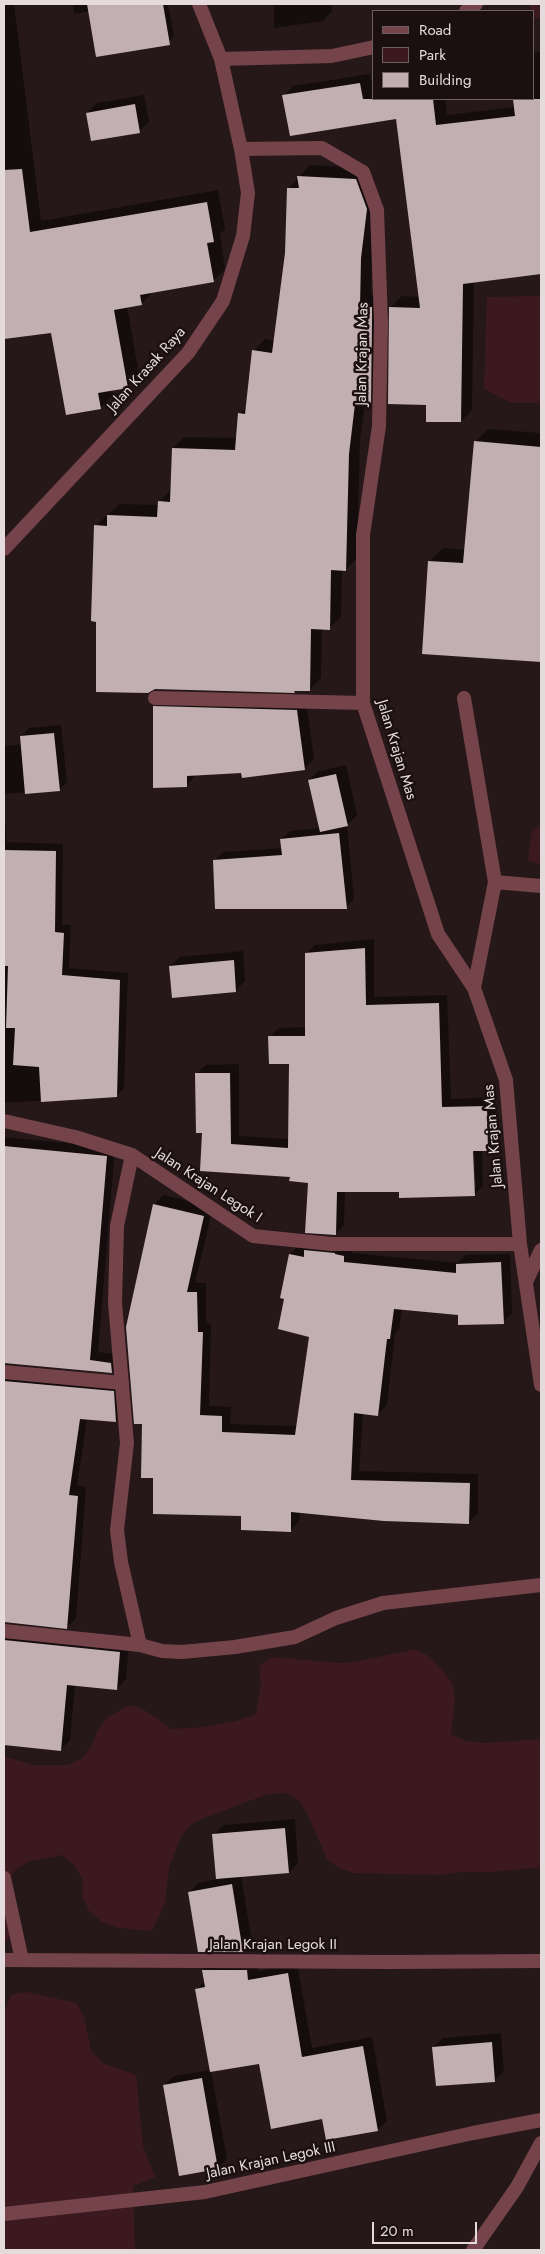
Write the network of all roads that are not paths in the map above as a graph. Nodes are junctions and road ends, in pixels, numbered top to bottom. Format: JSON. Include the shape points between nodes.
{"nodes":[{"id":1,"x":199,"y":4,"type":"edge"},
{"id":2,"x":372,"y":47,"type":"edge"},
{"id":3,"x":221,"y":59,"type":"junction"},
{"id":4,"x":241,"y":149,"type":"junction"},
{"id":5,"x":4,"y":549,"type":"edge"},
{"id":6,"x":155,"y":698,"type":"dead end"},
{"id":7,"x":464,"y":698,"type":"dead end"},
{"id":8,"x":363,"y":702,"type":"junction"},
{"id":9,"x":494,"y":882,"type":"junction"},
{"id":10,"x":541,"y":886,"type":"edge"},
{"id":11,"x":474,"y":988,"type":"junction"},
{"id":12,"x":4,"y":1121,"type":"edge"},
{"id":13,"x":132,"y":1155,"type":"junction"},
{"id":14,"x":520,"y":1244,"type":"junction"},
{"id":15,"x":541,"y":1250,"type":"edge"},
{"id":16,"x":526,"y":1282,"type":"junction"},
{"id":17,"x":4,"y":1372,"type":"edge"},
{"id":18,"x":122,"y":1383,"type":"junction"},
{"id":19,"x":541,"y":1385,"type":"edge"},
{"id":20,"x":541,"y":1585,"type":"edge"},
{"id":21,"x":4,"y":1631,"type":"edge"},
{"id":22,"x":140,"y":1645,"type":"junction"},
{"id":23,"x":4,"y":1878,"type":"edge"},
{"id":24,"x":4,"y":1960,"type":"edge"},
{"id":25,"x":22,"y":1960,"type":"junction"},
{"id":26,"x":541,"y":1961,"type":"edge"},
{"id":27,"x":541,"y":2120,"type":"edge"},
{"id":28,"x":541,"y":2143,"type":"edge"},
{"id":29,"x":4,"y":2214,"type":"edge"},
{"id":30,"x":473,"y":2250,"type":"edge"}],
"edges":[{"from":1,"to":3,"type":"street","name":"Jalan Krasak Raya"},
{"from":2,"to":3,"type":"street","via":[[332,56]]},
{"from":3,"to":4,"type":"street","name":"Jalan Krasak Raya"},
{"from":4,"to":5,"type":"street","name":"Jalan Krasak Raya","via":[[248,193],[243,236],[223,301],[188,353]]},
{"from":4,"to":8,"type":"street","name":"Jalan Krajan Mas","via":[[322,148],[363,172],[377,210],[381,323],[379,426],[364,535]]},
{"from":6,"to":8,"type":"street"},
{"from":7,"to":9,"type":"street"},
{"from":8,"to":11,"type":"street","name":"Jalan Krajan Mas","via":[[438,934]]},
{"from":9,"to":10,"type":"street"},
{"from":9,"to":11,"type":"street"},
{"from":11,"to":14,"type":"street","name":"Jalan Krajan Mas","via":[[506,1080]]},
{"from":12,"to":13,"type":"street","name":"Jalan Krajan Legok I","via":[[75,1137]]},
{"from":13,"to":14,"type":"street","name":"Jalan Krajan Legok I","via":[[253,1236],[331,1244]]},
{"from":13,"to":18,"type":"street","via":[[117,1226],[115,1302]]},
{"from":14,"to":16,"type":"street","name":"Jalan Krajan Mas"},
{"from":15,"to":16,"type":"street"},
{"from":16,"to":19,"type":"street","name":"Jalan Krajan Mas"},
{"from":17,"to":18,"type":"street"},
{"from":18,"to":22,"type":"street","via":[[127,1443],[117,1530]]},
{"from":20,"to":22,"type":"street","via":[[383,1603],[336,1618],[295,1637],[235,1647],[182,1652]]},
{"from":21,"to":22,"type":"street"},
{"from":23,"to":25,"type":"street"},
{"from":24,"to":25,"type":"street","name":"Jalan Krajan Legok II"},
{"from":25,"to":26,"type":"street","name":"Jalan Krajan Legok II"},
{"from":27,"to":29,"type":"street","name":"Jalan Krajan Legok III","via":[[205,2192]]},
{"from":28,"to":30,"type":"street","via":[[517,2186]]}]}
